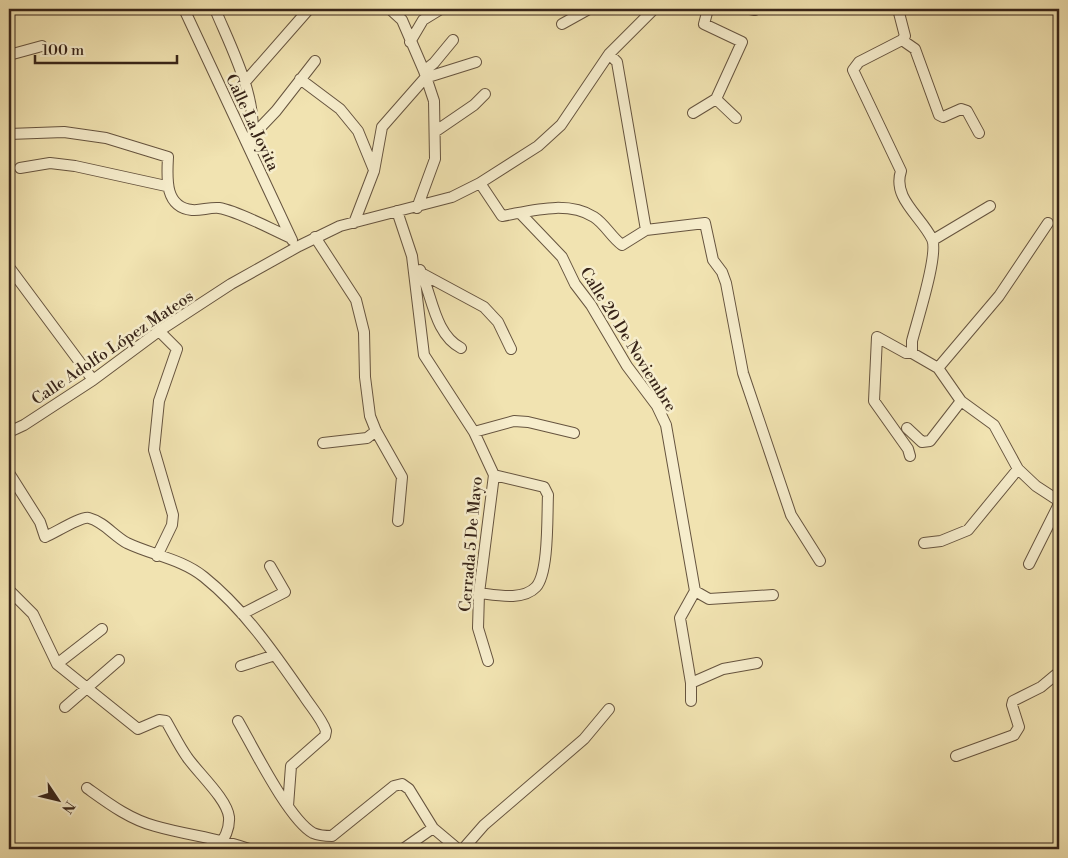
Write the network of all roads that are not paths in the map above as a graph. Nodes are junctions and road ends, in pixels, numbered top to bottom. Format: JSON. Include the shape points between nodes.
{"nodes":[{"id":1,"x":184,"y":9,"type":"edge"},
{"id":2,"x":215,"y":9,"type":"edge"},
{"id":3,"x":309,"y":9,"type":"edge"},
{"id":4,"x":390,"y":9,"type":"edge"},
{"id":5,"x":441,"y":9,"type":"edge"},
{"id":6,"x":589,"y":9,"type":"edge"},
{"id":7,"x":654,"y":9,"type":"edge"},
{"id":8,"x":708,"y":9,"type":"edge"},
{"id":9,"x":898,"y":9,"type":"edge"},
{"id":10,"x":562,"y":24,"type":"dead end"},
{"id":11,"x":453,"y":40,"type":"dead end"},
{"id":12,"x":902,"y":40,"type":"junction"},
{"id":13,"x":410,"y":42,"type":"junction"},
{"id":14,"x":42,"y":46,"type":"dead end"},
{"id":15,"x":609,"y":54,"type":"junction"},
{"id":16,"x":9,"y":55,"type":"edge"},
{"id":17,"x":315,"y":61,"type":"dead end"},
{"id":18,"x":476,"y":62,"type":"dead end"},
{"id":19,"x":424,"y":74,"type":"junction"},
{"id":20,"x":300,"y":79,"type":"junction"},
{"id":21,"x":245,"y":82,"type":"junction"},
{"id":22,"x":485,"y":94,"type":"dead end"},
{"id":23,"x":716,"y":99,"type":"junction"},
{"id":24,"x":693,"y":113,"type":"dead end"},
{"id":25,"x":736,"y":118,"type":"dead end"},
{"id":26,"x":436,"y":131,"type":"junction"},
{"id":27,"x":254,"y":133,"type":"junction"},
{"id":28,"x":979,"y":133,"type":"dead end"},
{"id":29,"x":9,"y":134,"type":"edge"},
{"id":30,"x":250,"y":149,"type":"junction"},
{"id":31,"x":20,"y":168,"type":"dead end"},
{"id":32,"x":374,"y":171,"type":"junction"},
{"id":33,"x":480,"y":183,"type":"junction"},
{"id":34,"x":166,"y":186,"type":"junction"},
{"id":35,"x":990,"y":206,"type":"dead end"},
{"id":36,"x":417,"y":208,"type":"junction"},
{"id":37,"x":397,"y":211,"type":"junction"},
{"id":38,"x":520,"y":213,"type":"junction"},
{"id":39,"x":354,"y":222,"type":"junction"},
{"id":40,"x":1048,"y":223,"type":"dead end"},
{"id":41,"x":646,"y":230,"type":"junction"},
{"id":42,"x":316,"y":237,"type":"junction"},
{"id":43,"x":933,"y":240,"type":"junction"},
{"id":44,"x":295,"y":242,"type":"junction"},
{"id":45,"x":412,"y":256,"type":"junction"},
{"id":46,"x":9,"y":267,"type":"edge"},
{"id":47,"x":421,"y":273,"type":"junction"},
{"id":48,"x":159,"y":331,"type":"junction"},
{"id":49,"x":461,"y":348,"type":"dead end"},
{"id":50,"x":511,"y":349,"type":"dead end"},
{"id":51,"x":912,"y":353,"type":"junction"},
{"id":52,"x":938,"y":368,"type":"junction"},
{"id":53,"x":93,"y":380,"type":"junction"},
{"id":54,"x":960,"y":401,"type":"junction"},
{"id":55,"x":907,"y":428,"type":"dead end"},
{"id":56,"x":376,"y":431,"type":"junction"},
{"id":57,"x":9,"y":432,"type":"edge"},
{"id":58,"x":474,"y":432,"type":"junction"},
{"id":59,"x":574,"y":433,"type":"dead end"},
{"id":60,"x":323,"y":443,"type":"dead end"},
{"id":61,"x":910,"y":456,"type":"dead end"},
{"id":62,"x":1018,"y":469,"type":"junction"},
{"id":63,"x":9,"y":473,"type":"edge"},
{"id":64,"x":494,"y":475,"type":"junction"},
{"id":65,"x":1059,"y":502,"type":"edge"},
{"id":66,"x":398,"y":521,"type":"dead end"},
{"id":67,"x":924,"y":543,"type":"dead end"},
{"id":68,"x":157,"y":556,"type":"junction"},
{"id":69,"x":820,"y":562,"type":"dead end"},
{"id":70,"x":1029,"y":564,"type":"dead end"},
{"id":71,"x":270,"y":566,"type":"dead end"},
{"id":72,"x":9,"y":590,"type":"edge"},
{"id":73,"x":694,"y":591,"type":"junction"},
{"id":74,"x":479,"y":593,"type":"junction"},
{"id":75,"x":773,"y":595,"type":"dead end"},
{"id":76,"x":242,"y":614,"type":"junction"},
{"id":77,"x":102,"y":629,"type":"dead end"},
{"id":78,"x":275,"y":655,"type":"junction"},
{"id":79,"x":118,"y":660,"type":"dead end"},
{"id":80,"x":488,"y":661,"type":"dead end"},
{"id":81,"x":757,"y":663,"type":"dead end"},
{"id":82,"x":57,"y":664,"type":"junction"},
{"id":83,"x":241,"y":666,"type":"dead end"},
{"id":84,"x":1059,"y":672,"type":"edge"},
{"id":85,"x":691,"y":683,"type":"junction"},
{"id":86,"x":87,"y":689,"type":"junction"},
{"id":87,"x":691,"y":701,"type":"dead end"},
{"id":88,"x":65,"y":707,"type":"dead end"},
{"id":89,"x":609,"y":709,"type":"dead end"},
{"id":90,"x":238,"y":721,"type":"dead end"},
{"id":91,"x":956,"y":756,"type":"dead end"},
{"id":92,"x":87,"y":788,"type":"dead end"},
{"id":93,"x":288,"y":806,"type":"junction"},
{"id":94,"x":433,"y":828,"type":"junction"},
{"id":95,"x":224,"y":840,"type":"junction"},
{"id":96,"x":217,"y":849,"type":"edge"},
{"id":97,"x":249,"y":849,"type":"edge"},
{"id":98,"x":403,"y":849,"type":"edge"},
{"id":99,"x":458,"y":849,"type":"edge"},
{"id":100,"x":463,"y":849,"type":"edge"}],
"edges":[{"from":1,"to":30,"type":"street","name":"Calle La Joyita"},
{"from":2,"to":21,"type":"street"},
{"from":3,"to":21,"type":"street"},
{"from":4,"to":13,"type":"street","via":[[402,20]]},
{"from":5,"to":13,"type":"street","via":[[423,20]]},
{"from":6,"to":10,"type":"street"},
{"from":7,"to":15,"type":"street","name":"Calle Adolfo López Mateos"},
{"from":8,"to":23,"type":"street","via":[[704,24],[742,42]]},
{"from":9,"to":12,"type":"street","via":[[905,30]]},
{"from":11,"to":19,"type":"street"},
{"from":12,"to":28,"type":"street","via":[[915,49],[939,115],[961,110],[966,112]]},
{"from":12,"to":43,"type":"street","via":[[859,62],[853,70],[901,171],[900,192]]},
{"from":13,"to":19,"type":"street"},
{"from":14,"to":16,"type":"street"},
{"from":15,"to":33,"type":"street","name":"Calle Adolfo López Mateos","via":[[561,125],[538,146]]},
{"from":15,"to":41,"type":"street","via":[[617,62]]},
{"from":17,"to":20,"type":"street"},
{"from":18,"to":19,"type":"street"},
{"from":19,"to":26,"type":"street","via":[[434,101]]},
{"from":19,"to":32,"type":"street","via":[[382,127]]},
{"from":20,"to":27,"type":"street"},
{"from":20,"to":32,"type":"street","via":[[340,109],[358,131]]},
{"from":21,"to":27,"type":"street"},
{"from":22,"to":26,"type":"street","via":[[474,106]]},
{"from":23,"to":24,"type":"street"},
{"from":23,"to":25,"type":"street"},
{"from":26,"to":36,"type":"street","via":[[435,159]]},
{"from":27,"to":30,"type":"street"},
{"from":29,"to":34,"type":"street","via":[[64,132],[106,138],[168,157]]},
{"from":30,"to":44,"type":"street","name":"Calle La Joyita"},
{"from":31,"to":34,"type":"street","via":[[50,163],[75,166]]},
{"from":32,"to":39,"type":"street"},
{"from":33,"to":36,"type":"street","name":"Calle Adolfo López Mateos","via":[[452,197]]},
{"from":33,"to":38,"type":"street","via":[[502,216]]},
{"from":34,"to":44,"type":"street","via":[[174,202],[182,209],[219,208]]},
{"from":35,"to":43,"type":"street"},
{"from":36,"to":37,"type":"street","name":"Calle Adolfo López Mateos"},
{"from":37,"to":39,"type":"street","name":"Calle Adolfo López Mateos"},
{"from":37,"to":45,"type":"street","name":"Cerrada 5 De Mayo"},
{"from":38,"to":41,"type":"street","via":[[553,208],[576,210],[594,217],[622,245]]},
{"from":38,"to":73,"type":"street","name":"Calle 20 De Noviembre","via":[[562,257],[575,284],[591,304],[627,366],[657,406],[666,425]]},
{"from":39,"to":42,"type":"street","name":"Calle Adolfo López Mateos"},
{"from":40,"to":52,"type":"street","via":[[999,296]]},
{"from":41,"to":69,"type":"street","via":[[705,224],[713,260],[726,283],[743,373],[791,515]]},
{"from":42,"to":44,"type":"street","name":"Calle Adolfo López Mateos"},
{"from":42,"to":56,"type":"street","via":[[356,300],[364,332],[364,377],[370,416]]},
{"from":43,"to":51,"type":"street","via":[[933,259],[912,341]]},
{"from":44,"to":48,"type":"street","name":"Calle Adolfo López Mateos"},
{"from":45,"to":47,"type":"street"},
{"from":45,"to":58,"type":"street","name":"Cerrada 5 De Mayo","via":[[424,355]]},
{"from":46,"to":53,"type":"street"},
{"from":47,"to":49,"type":"street","via":[[440,325],[452,343]]},
{"from":47,"to":50,"type":"street","via":[[484,307],[498,322]]},
{"from":48,"to":53,"type":"street","name":"Calle Adolfo López Mateos"},
{"from":48,"to":68,"type":"street","via":[[177,348],[159,400],[154,450],[173,514],[172,526]]},
{"from":51,"to":52,"type":"street"},
{"from":51,"to":61,"type":"street","via":[[877,337],[874,401]]},
{"from":52,"to":54,"type":"street"},
{"from":53,"to":57,"type":"street","name":"Calle Adolfo López Mateos"},
{"from":54,"to":55,"type":"street","via":[[930,441],[922,442]]},
{"from":54,"to":62,"type":"street","via":[[994,425]]},
{"from":56,"to":60,"type":"street","via":[[367,438]]},
{"from":56,"to":66,"type":"street","via":[[402,477]]},
{"from":58,"to":59,"type":"street","via":[[514,421]]},
{"from":58,"to":64,"type":"street","name":"Cerrada 5 De Mayo"},
{"from":62,"to":65,"type":"street"},
{"from":62,"to":67,"type":"street","via":[[968,530],[941,542]]},
{"from":63,"to":68,"type":"street","via":[[40,522],[44,537],[61,532],[76,520],[88,518],[126,542]]},
{"from":64,"to":74,"type":"street","name":"Cerrada 5 De Mayo"},
{"from":64,"to":74,"type":"street","via":[[544,486],[548,495],[543,574],[536,587],[527,592],[510,596]]},
{"from":65,"to":70,"type":"street"},
{"from":68,"to":76,"type":"street","via":[[203,576]]},
{"from":71,"to":76,"type":"street","via":[[285,592]]},
{"from":72,"to":82,"type":"street","via":[[33,614]]},
{"from":73,"to":75,"type":"street","via":[[709,599]]},
{"from":73,"to":85,"type":"street","via":[[680,618]]},
{"from":74,"to":80,"type":"street","name":"Cerrada 5 De Mayo","via":[[478,628]]},
{"from":76,"to":78,"type":"street"},
{"from":77,"to":82,"type":"street"},
{"from":78,"to":83,"type":"street"},
{"from":78,"to":93,"type":"street","via":[[324,726],[325,736],[291,766]]},
{"from":79,"to":86,"type":"street"},
{"from":81,"to":85,"type":"street","via":[[723,669]]},
{"from":82,"to":86,"type":"street"},
{"from":84,"to":91,"type":"street","via":[[1041,687],[1013,701],[1019,727],[1014,735]]},
{"from":85,"to":87,"type":"street"},
{"from":86,"to":88,"type":"street"},
{"from":86,"to":95,"type":"street","via":[[138,729],[159,720],[166,721],[187,757],[225,805],[229,817]]},
{"from":89,"to":100,"type":"street","via":[[584,739],[484,825]]},
{"from":90,"to":93,"type":"street"},
{"from":92,"to":95,"type":"street","via":[[122,812],[153,826]]},
{"from":93,"to":94,"type":"street","via":[[313,833],[332,836],[394,786],[402,784],[408,788]]},
{"from":94,"to":98,"type":"street"},
{"from":94,"to":99,"type":"street"},
{"from":95,"to":96,"type":"street"},
{"from":95,"to":97,"type":"street"}]}
